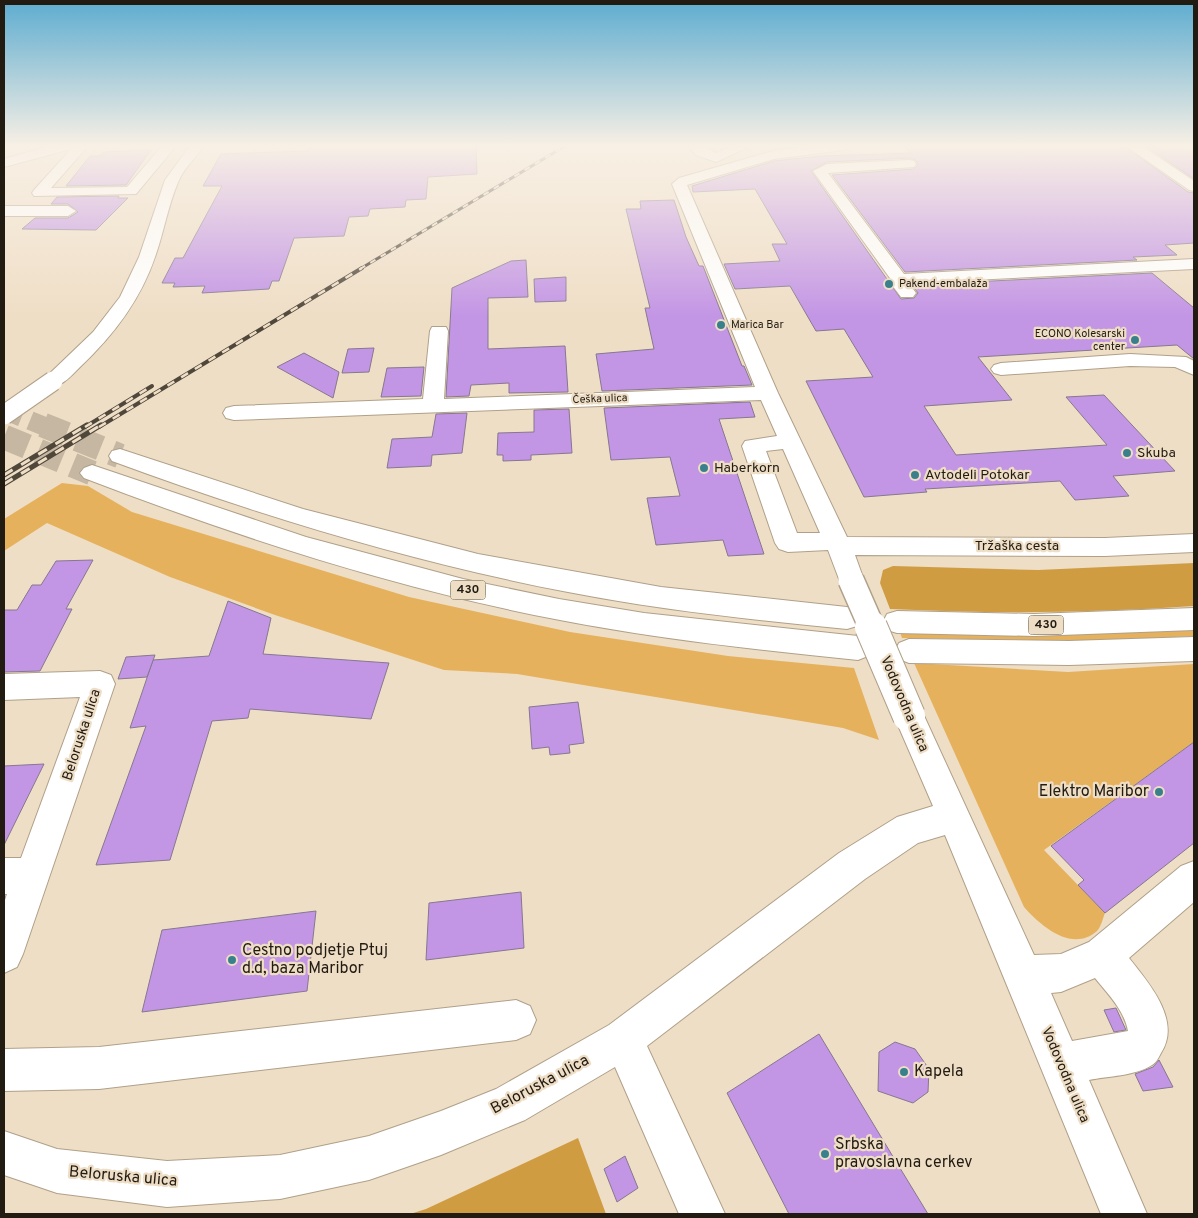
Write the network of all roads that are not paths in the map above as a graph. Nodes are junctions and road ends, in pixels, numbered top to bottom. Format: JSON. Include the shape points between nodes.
{"nodes":[{"id":1,"x":165,"y":203,"type":"edge"},
{"id":2,"x":688,"y":203,"type":"edge"},
{"id":3,"x":843,"y":203,"type":"edge"},
{"id":4,"x":83,"y":210,"type":"dead end"},
{"id":5,"x":4,"y":211,"type":"edge"},
{"id":6,"x":1186,"y":264,"type":"edge"},
{"id":7,"x":1194,"y":279,"type":"edge"},
{"id":8,"x":440,"y":331,"type":"dead end"},
{"id":9,"x":1000,"y":369,"type":"dead end"},
{"id":10,"x":1194,"y":369,"type":"edge"},
{"id":11,"x":768,"y":394,"type":"junction"},
{"id":12,"x":433,"y":405,"type":"junction"},
{"id":13,"x":234,"y":413,"type":"dead end"},
{"id":14,"x":4,"y":414,"type":"edge"},
{"id":15,"x":789,"y":441,"type":"junction"},
{"id":16,"x":120,"y":456,"type":"tunnel mouth"},
{"id":17,"x":92,"y":473,"type":"tunnel mouth"},
{"id":18,"x":1194,"y":543,"type":"edge"},
{"id":19,"x":838,"y":544,"type":"junction"},
{"id":20,"x":846,"y":618,"type":"dead end"},
{"id":21,"x":1194,"y":619,"type":"edge"},
{"id":22,"x":898,"y":622,"type":"dead end"},
{"id":23,"x":858,"y":648,"type":"dead end"},
{"id":24,"x":1194,"y":649,"type":"edge"},
{"id":25,"x":909,"y":651,"type":"dead end"},
{"id":26,"x":4,"y":688,"type":"edge"},
{"id":27,"x":954,"y":816,"type":"junction"},
{"id":28,"x":19,"y":876,"type":"edge"},
{"id":29,"x":1194,"y":879,"type":"edge"},
{"id":30,"x":4,"y":954,"type":"edge"},
{"id":31,"x":1102,"y":956,"type":"junction"},
{"id":32,"x":1023,"y":975,"type":"junction"},
{"id":33,"x":516,"y":1020,"type":"dead end"},
{"id":34,"x":623,"y":1039,"type":"junction"},
{"id":35,"x":1060,"y":1064,"type":"junction"},
{"id":36,"x":4,"y":1070,"type":"edge"},
{"id":37,"x":4,"y":1153,"type":"edge"},
{"id":38,"x":702,"y":1214,"type":"edge"},
{"id":39,"x":1124,"y":1214,"type":"edge"}],
"edges":[{"from":1,"to":14,"type":"main road","bridge":true,"via":[[137,282],[111,324],[53,381]]},
{"from":2,"to":11,"type":"main road","name":"Vodovodna ulica"},
{"from":3,"to":6,"type":"main road","via":[[904,287],[908,278]]},
{"from":4,"to":5,"type":"main road"},
{"from":6,"to":7,"type":"main road"},
{"from":8,"to":12,"type":"main road"},
{"from":9,"to":10,"type":"main road","via":[[1130,360],[1179,361]]},
{"from":11,"to":12,"type":"main road","name":"Češka ulica"},
{"from":11,"to":15,"type":"main road","name":"Vodovodna ulica"},
{"from":12,"to":13,"type":"main road","name":"Češka ulica"},
{"from":15,"to":19,"type":"main road","name":"Vodovodna ulica"},
{"from":15,"to":19,"type":"main road","name":"Tržaška cesta","via":[[753,446],[788,544]]},
{"from":16,"to":20,"type":"main road","number":"430","via":[[294,517],[465,562],[582,586],[681,601]]},
{"from":17,"to":23,"type":"main road","number":"430","via":[[317,551],[518,601],[654,625]]},
{"from":18,"to":19,"type":"main road","name":"Tržaška cesta","via":[[1036,547]]},
{"from":19,"to":27,"type":"main road","name":"Vodovodna ulica","bridge":true},
{"from":21,"to":22,"type":"main road","number":"430","via":[[1034,625]]},
{"from":24,"to":25,"type":"main road","number":"430","via":[[1069,653]]},
{"from":26,"to":28,"type":"main road","name":"Beloruska ulica","via":[[100,684]]},
{"from":27,"to":32,"type":"main road","name":"Vodovodna ulica"},
{"from":27,"to":34,"type":"main road","name":"Beloruska ulica","via":[[908,829],[852,866]]},
{"from":28,"to":30,"type":"main road","name":"Beloruska ulica"},
{"from":29,"to":31,"type":"main road"},
{"from":31,"to":32,"type":"main road","via":[[1061,973]]},
{"from":31,"to":35,"type":"main road","via":[[1145,1015],[1148,1035],[1139,1050]]},
{"from":32,"to":35,"type":"main road","name":"Vodovodna ulica"},
{"from":33,"to":36,"type":"main road","via":[[99,1068]]},
{"from":34,"to":37,"type":"main road","name":"Beloruska ulica","via":[[510,1105],[369,1158],[280,1177],[167,1184],[57,1171]]},
{"from":34,"to":38,"type":"main road"},
{"from":35,"to":39,"type":"main road","name":"Vodovodna ulica"}]}
